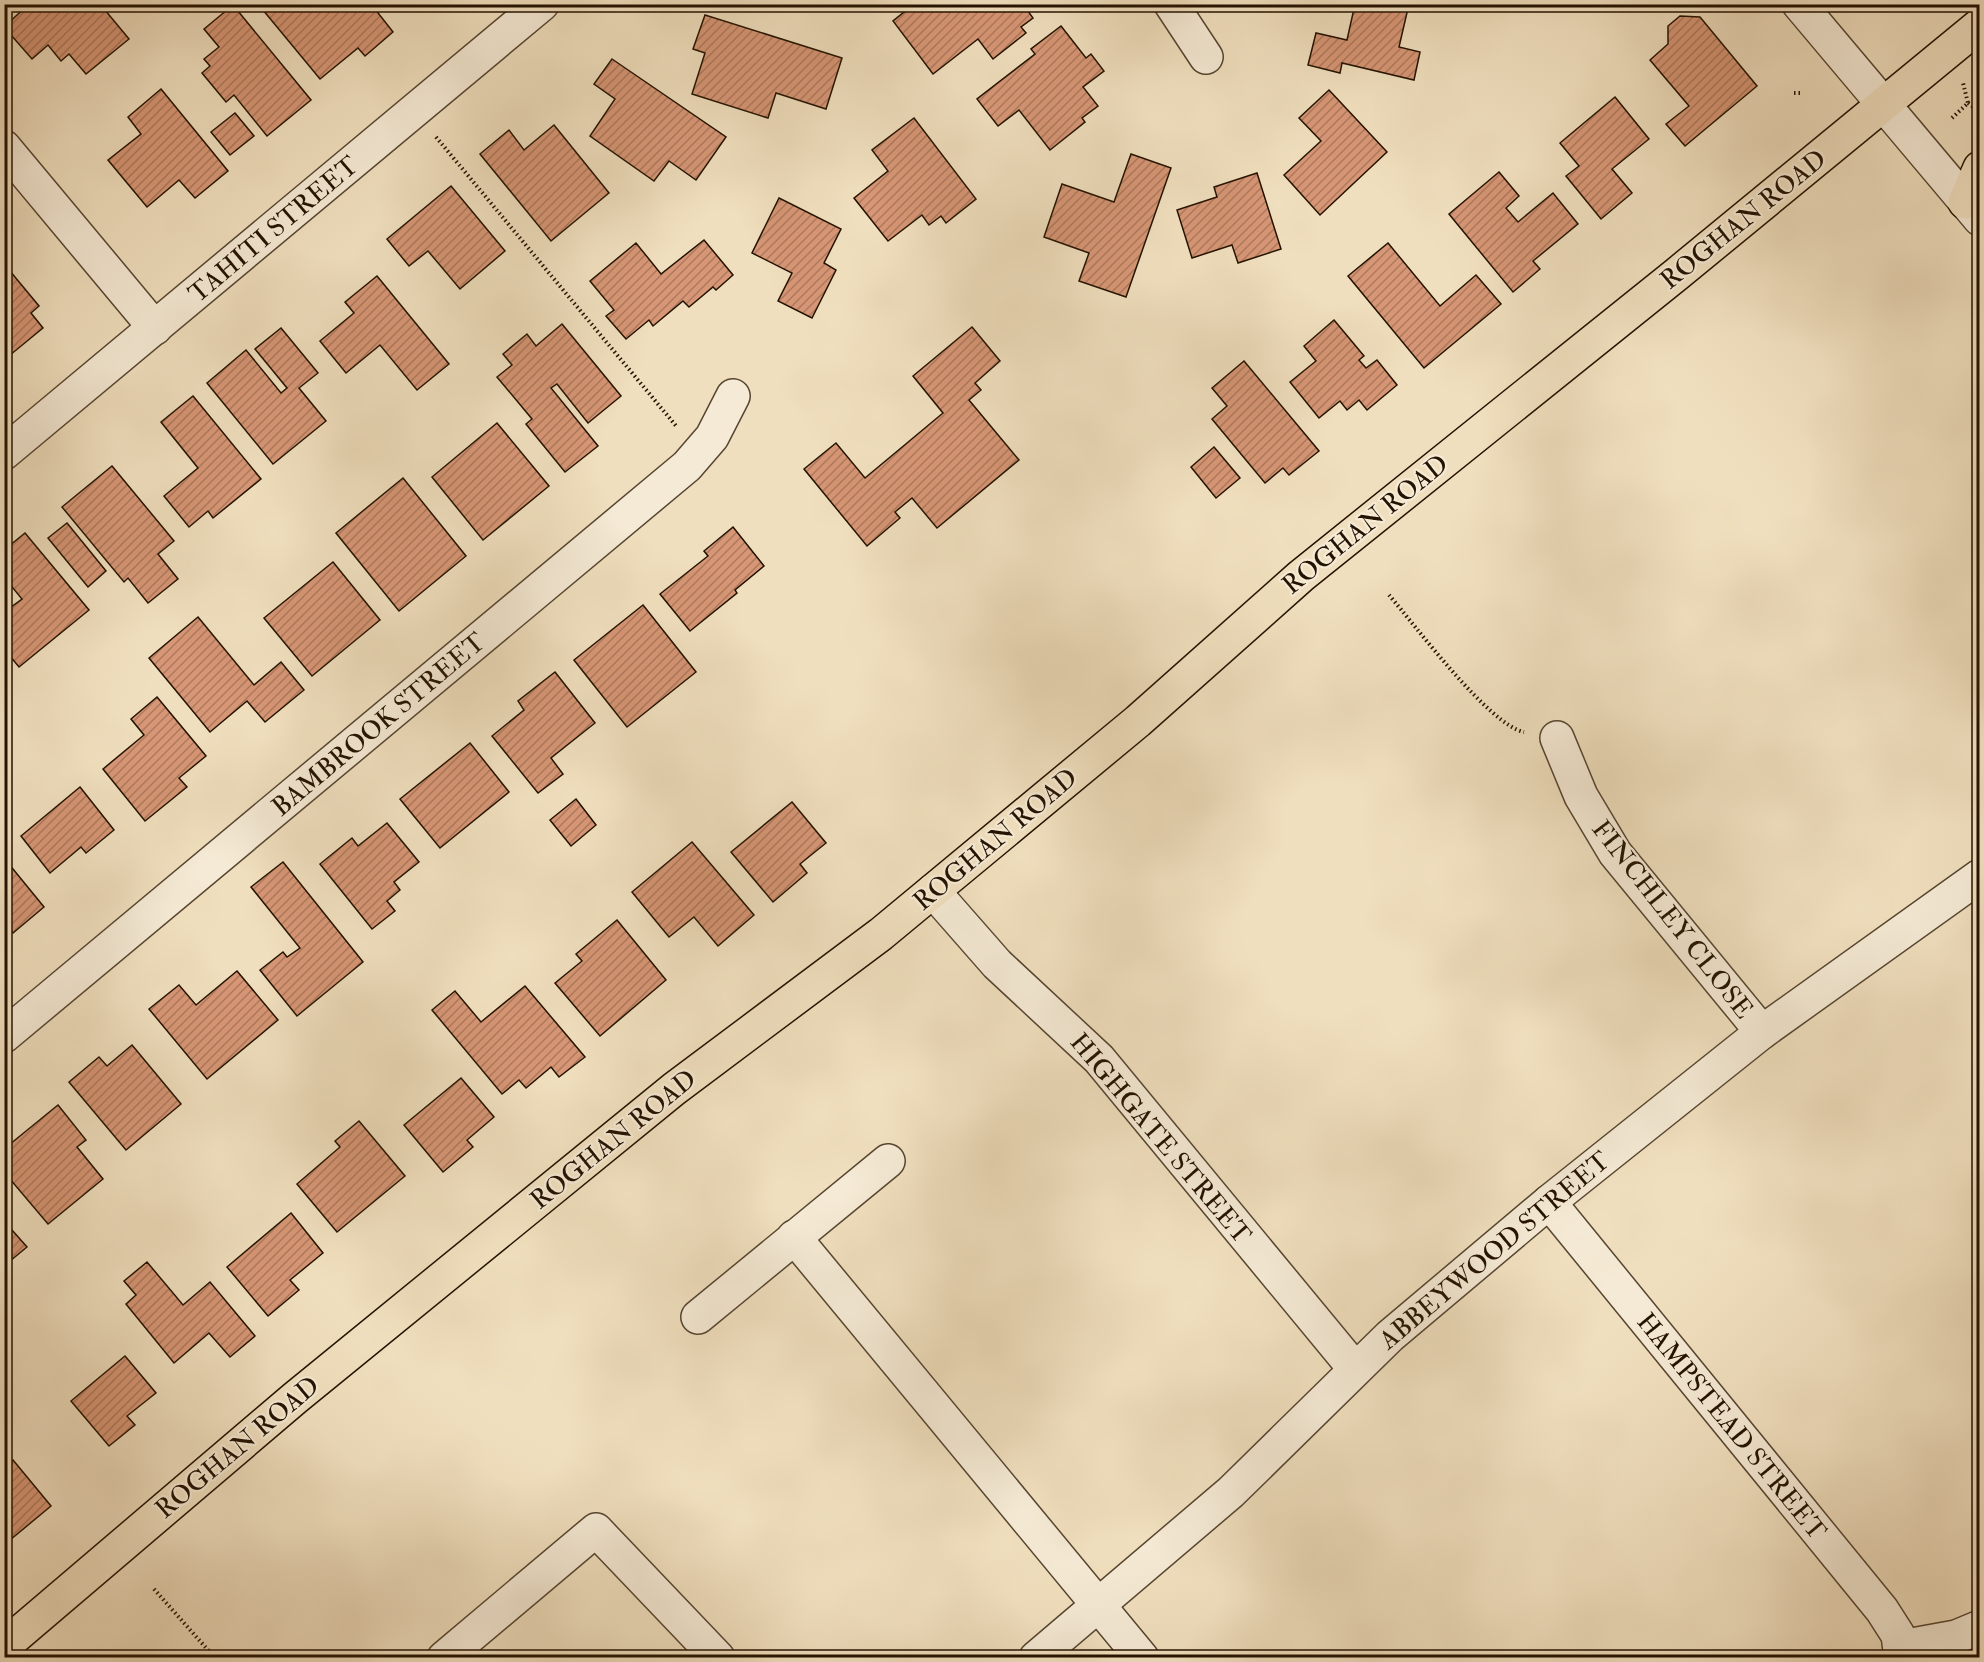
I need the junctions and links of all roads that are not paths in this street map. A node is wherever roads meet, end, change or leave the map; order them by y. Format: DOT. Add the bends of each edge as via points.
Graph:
graph roads {
  1 [pos="542,4"];
  2 [pos="1171,4"];
  3 [pos="1799,4"];
  4 [pos="1980,25"];
  5 [pos="1206,57"];
  6 [pos="1883,104"];
  7 [pos="4,147"];
  8 [pos="1980,168"];
  9 [pos="1972,210"];
  10 [pos="155,328"];
  11 [pos="733,396"];
  12 [pos="4,453"];
  13 [pos="1557,738"];
  14 [pos="1980,876"];
  15 [pos="933,891"];
  16 [pos="1762,1032"];
  17 [pos="4,1036"];
  18 [pos="888,1161"];
  19 [pos="1549,1202"];
  20 [pos="795,1237"];
  21 [pos="698,1317"];
  22 [pos="1354,1368"];
  23 [pos="1097,1605"];
  24 [pos="1980,1626"];
  25 [pos="4,1646"];
  26 [pos="1901,1652"];
  27 [pos="444,1658"];
  28 [pos="718,1658"];
  29 [pos="1036,1658"];
  30 [pos="1142,1658"];
  1 -- 10 [label="street, TAHITI STREET"];
  2 -- 5 [label="street"];
  3 -- 6 [label="street"];
  4 -- 6 [label="main road, ROGHAN ROAD"];
  6 -- 9 [label="street"];
  6 -- 15 [label="main road, ROGHAN ROAD" via="1244,623 1138,721"];
  7 -- 10 [label="street"];
  8 -- 9 [label="main road"];
  10 -- 12 [label="street, TAHITI STREET"];
  11 -- 17 [label="street, BAMBROOK STREET" via="724,417 687,466"];
  13 -- 16 [label="street, FINCHLEY CLOSE" via="1590,813 1614,852"];
  14 -- 16 [label="street, ABBEYWOOD STREET"];
  15 -- 22 [label="street, HIGHGATE STREET" via="1010,978 1099,1059"];
  15 -- 25 [label="main road, ROGHAN ROAD" via="674,1089 322,1375"];
  16 -- 19 [label="street, ABBEYWOOD STREET"];
  18 -- 20 [label="street"];
  19 -- 22 [label="street, ABBEYWOOD STREET"];
  19 -- 26 [label="street, HAMPSTEAD STREET" via="1882,1610 1899,1635"];
  20 -- 21 [label="street"];
  20 -- 23 [label="street"];
  22 -- 23 [label="street, ABBEYWOOD STREET" via="1231,1492"];
  23 -- 29 [label="street, ABBEYWOOD STREET"];
  23 -- 30 [label="street"];
  24 -- 26 [label="street"];
  27 -- 28 [label="street" via="596,1530"];
}
